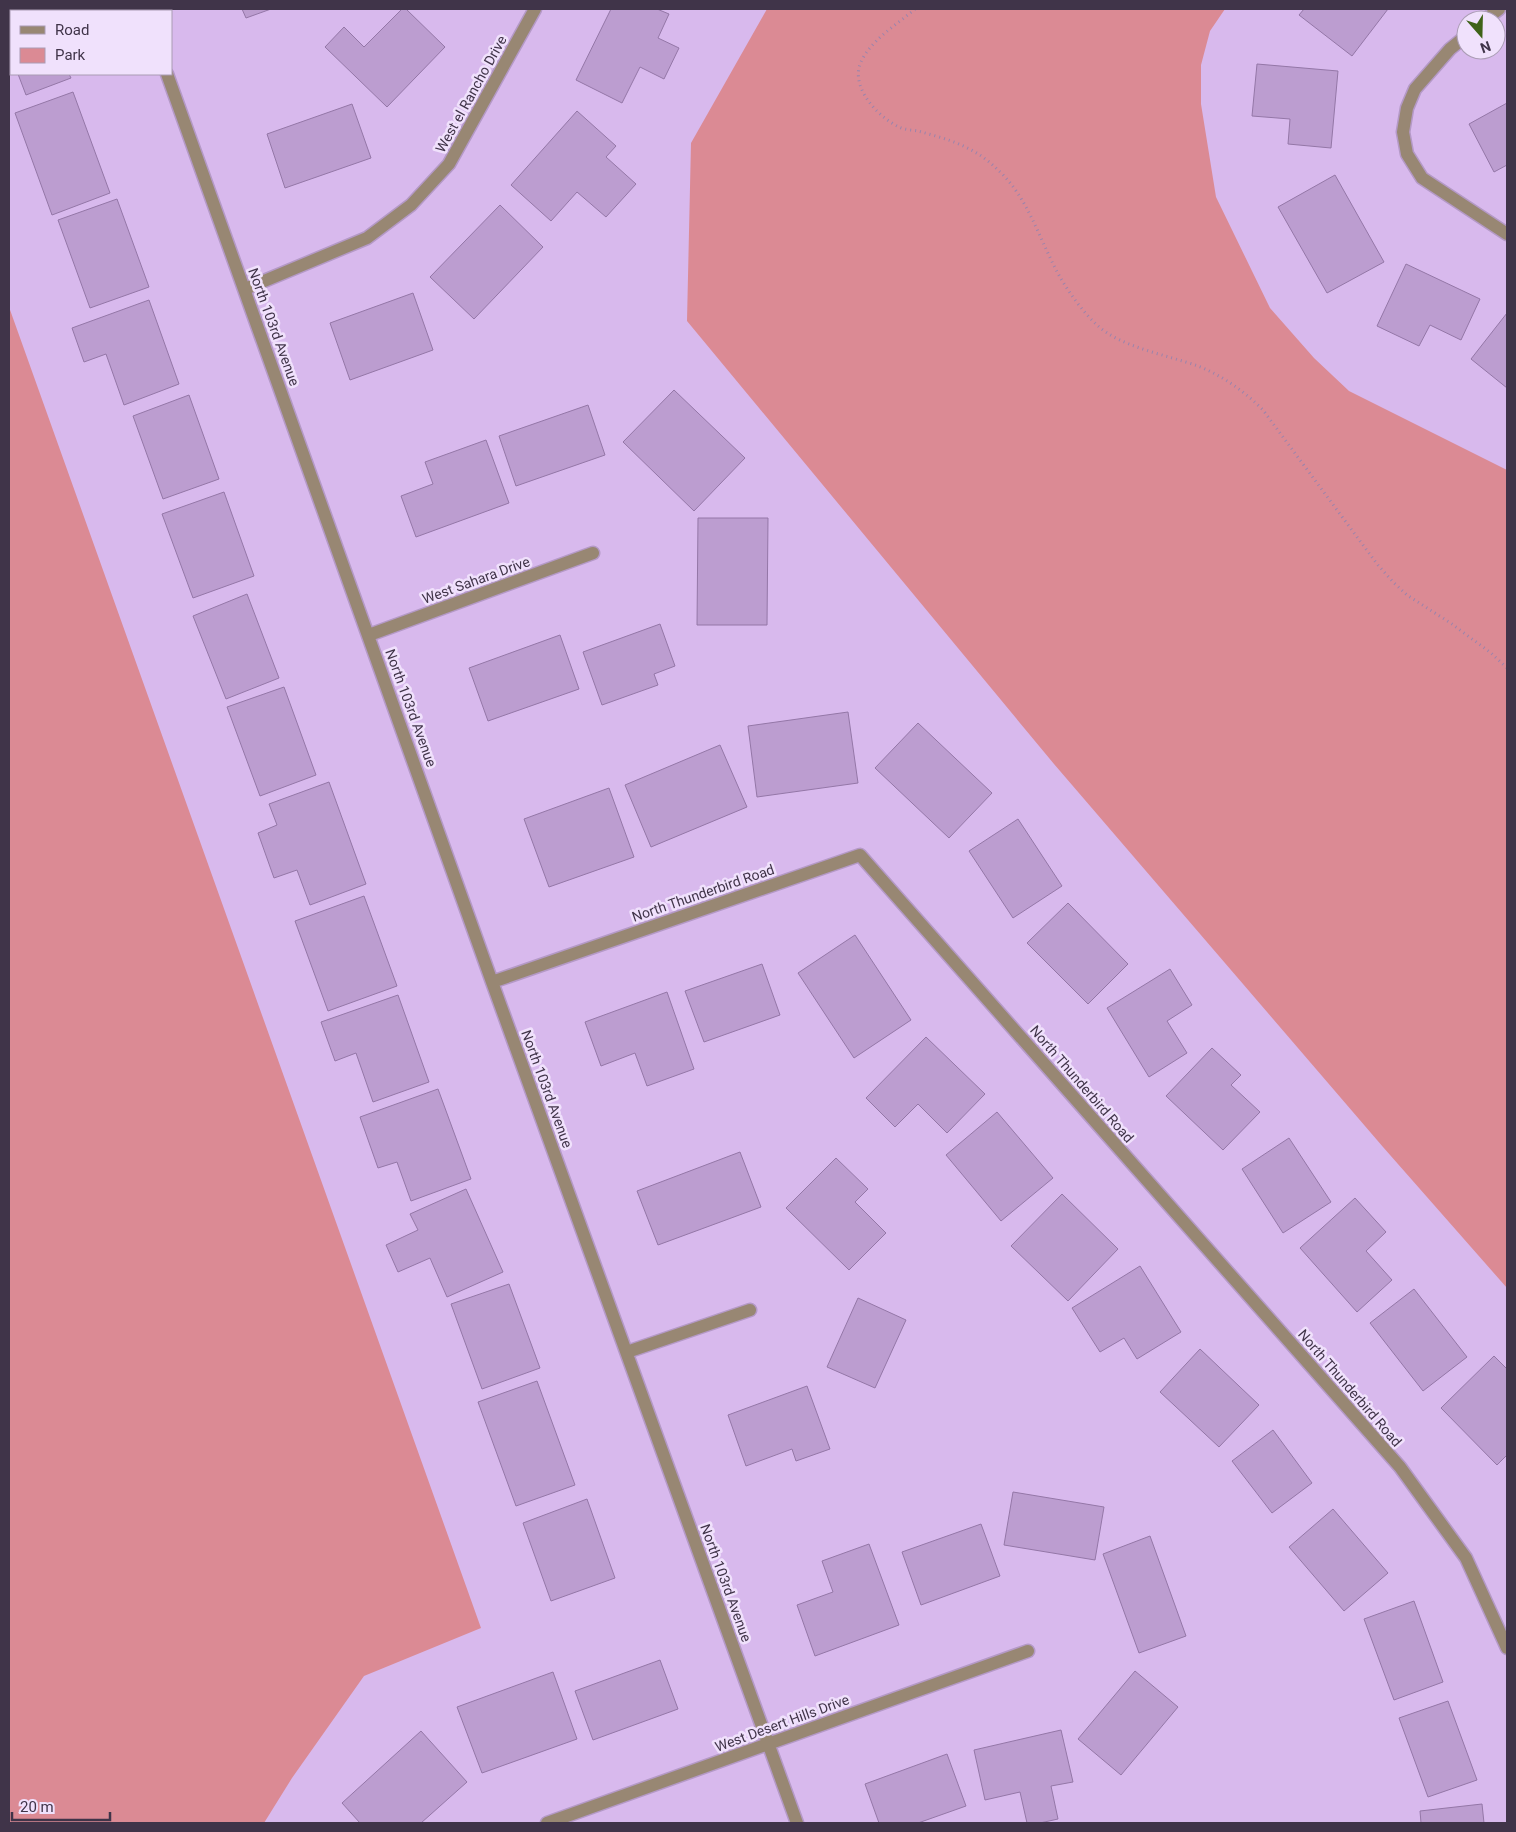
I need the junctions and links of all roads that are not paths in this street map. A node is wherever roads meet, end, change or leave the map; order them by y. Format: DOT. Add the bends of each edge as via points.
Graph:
graph roads {
  1 [pos="535,9"];
  2 [pos="1456,44"];
  3 [pos="167,75"];
  4 [pos="1507,234"];
  5 [pos="245,289"];
  6 [pos="593,553"];
  7 [pos="369,635"];
  8 [pos="492,982"];
  9 [pos="750,1310"];
  10 [pos="627,1352"];
  11 [pos="1507,1648"];
  12 [pos="1028,1651"];
  13 [pos="768,1744"];
  14 [pos="547,1823"];
  15 [pos="797,1823"];
  1 -- 5 [label="street, West el Rancho Drive" via="449,164 411,205 367,238"];
  2 -- 4 [label="street" via="1415,90 1407,108 1403,132 1407,154 1422,178"];
  3 -- 5 [label="street, North 103rd Avenue"];
  5 -- 7 [label="street, North 103rd Avenue"];
  6 -- 7 [label="street, West Sahara Drive"];
  7 -- 8 [label="street, North 103rd Avenue"];
  8 -- 10 [label="street, North 103rd Avenue"];
  8 -- 11 [label="street, North Thunderbird Road" via="860,855 1400,1467 1466,1558"];
  9 -- 10 [label="street"];
  10 -- 13 [label="street, North 103rd Avenue"];
  12 -- 13 [label="street, West Desert Hills Drive"];
  13 -- 14 [label="street, West Desert Hills Drive"];
  13 -- 15 [label="street, North 103rd Avenue"];
}
